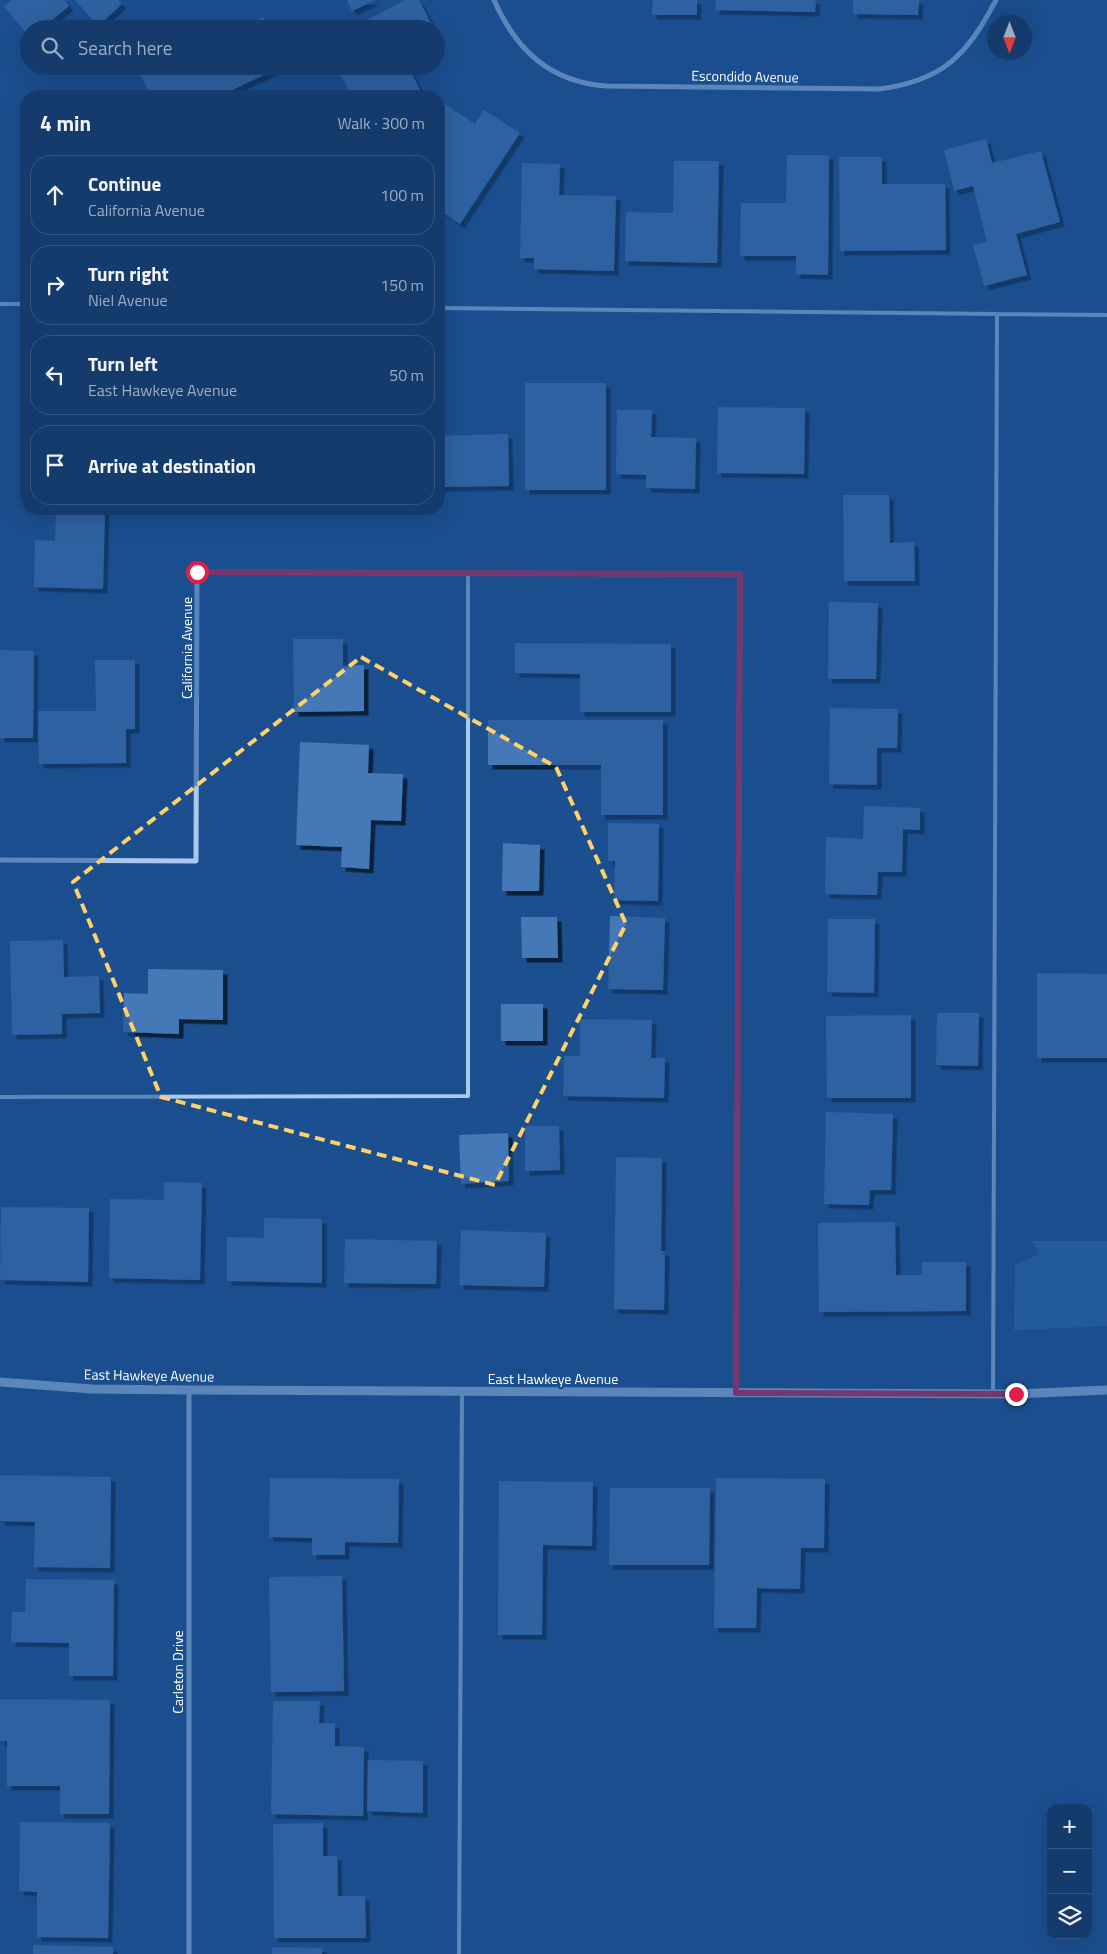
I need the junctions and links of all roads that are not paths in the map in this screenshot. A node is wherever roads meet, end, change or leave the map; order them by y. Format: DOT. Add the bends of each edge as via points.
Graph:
graph roads {
  1 [pos="494,0"];
  2 [pos="996,0"];
  3 [pos="0,304"];
  4 [pos="20,304"];
  5 [pos="445,308"];
  6 [pos="997,314"];
  7 [pos="1107,315"];
  8 [pos="468,573"];
  9 [pos="0,860"];
  10 [pos="0,1097"];
  11 [pos="0,1382"];
  12 [pos="189,1390"];
  13 [pos="1107,1390"];
  14 [pos="462,1391"];
  15 [pos="736,1393"];
  16 [pos="993,1394"];
  17 [pos="189,1954"];
  18 [pos="459,1954"];
  1 -- 2 [label="street, Escondido Avenue" via="508,27 527,51 560,75 581,83 879,89 916,82 945,67 970,44"];
  3 -- 4 [label="lane"];
  5 -- 6 [label="lane"];
  6 -- 7 [label="lane"];
  6 -- 16 [label="lane"];
  8 -- 9 [label="street, California Avenue" via="197,572 196,861"];
  8 -- 10 [label="lane" via="468,1096"];
  8 -- 15 [label="street, California Avenue" via="740,574"];
  11 -- 12 [label="street, East Hawkeye Avenue" via="92,1389"];
  12 -- 14 [label="street, East Hawkeye Avenue"];
  12 -- 17 [label="street, Carleton Drive"];
  13 -- 16 [label="street, East Hawkeye Avenue"];
  14 -- 15 [label="street, East Hawkeye Avenue"];
  14 -- 18 [label="lane"];
  15 -- 16 [label="street, East Hawkeye Avenue"];
}
